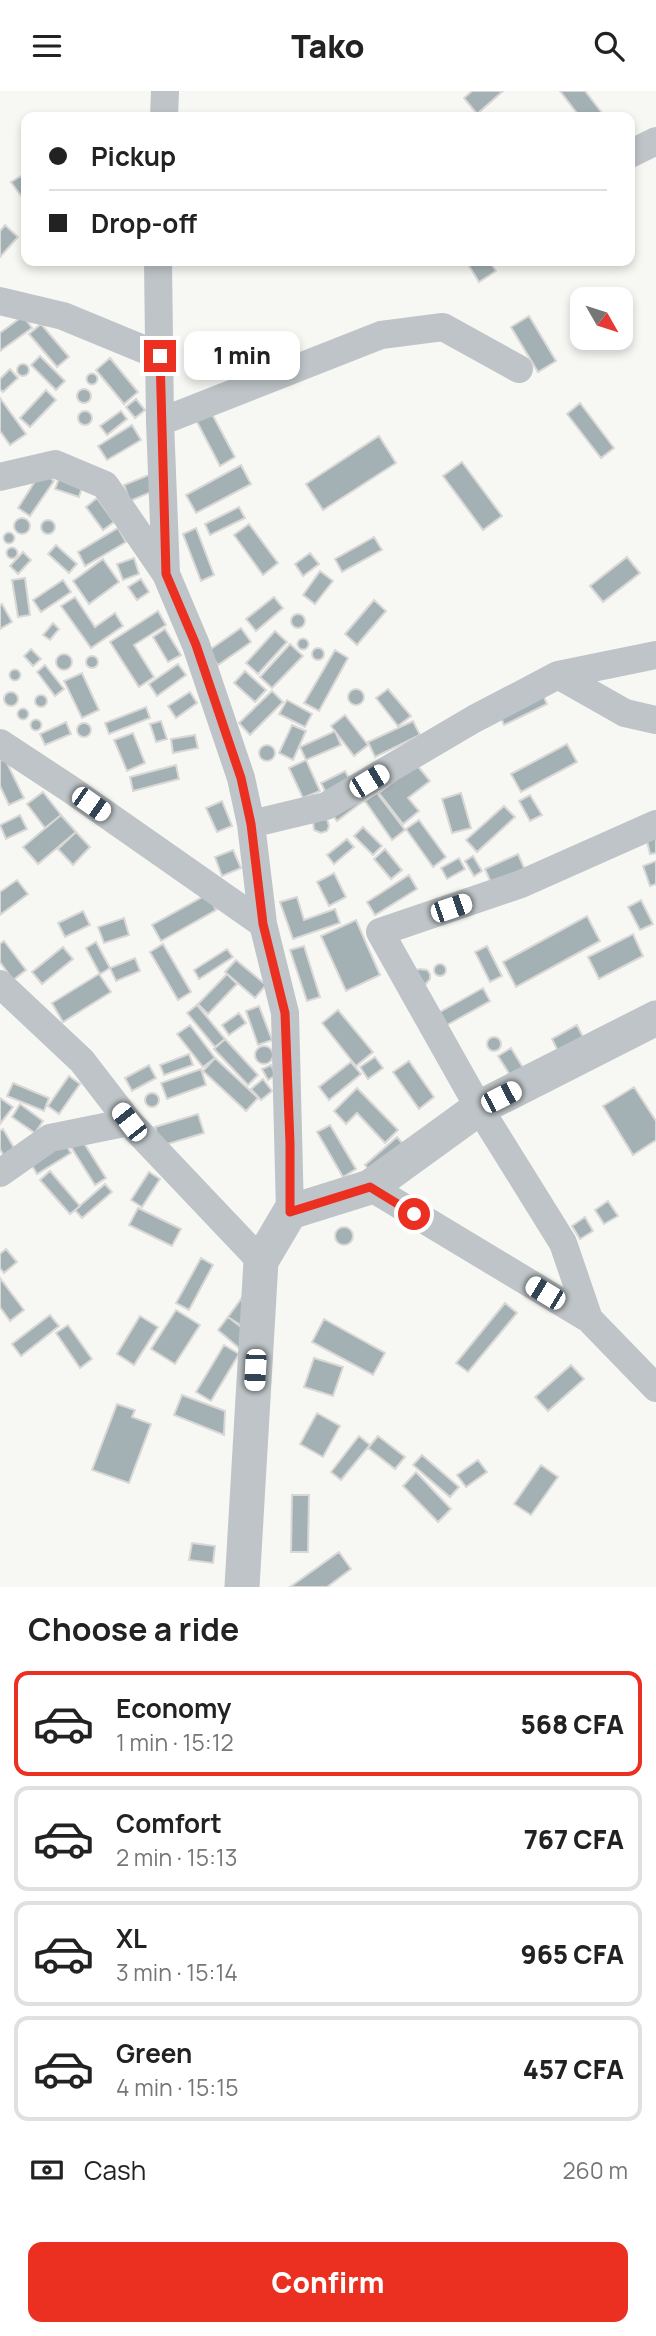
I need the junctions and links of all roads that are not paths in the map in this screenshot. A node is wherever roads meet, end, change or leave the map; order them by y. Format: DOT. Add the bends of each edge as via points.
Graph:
graph roads {
  1 [pos="165,91"];
  2 [pos="164,112"];
  3 [pos="656,141"];
  4 [pos="635,152"];
  5 [pos="158,266"];
  6 [pos="0,301"];
  7 [pos="160,356"];
  8 [pos="519,369"];
  9 [pos="160,422"];
  10 [pos="0,477"];
  11 [pos="166,574"];
  12 [pos="656,655"];
  13 [pos="558,675"];
  14 [pos="656,720"];
  15 [pos="0,743"];
  16 [pos="251,824"];
  17 [pos="656,824"];
  18 [pos="263,924"];
  19 [pos="0,984"];
  20 [pos="656,1019"];
  21 [pos="479,1108"];
  22 [pos="129,1122"];
  23 [pos="0,1173"];
  24 [pos="370,1187"];
  25 [pos="290,1212"];
  26 [pos="261,1261"];
  27 [pos="589,1319"];
  28 [pos="656,1388"];
  29 [pos="242,1587"];
  1 -- 2 [label="street"];
  3 -- 4 [label="street"];
  5 -- 7 [label="street"];
  6 -- 7 [label="street" via="63,316"];
  7 -- 9 [label="street"];
  8 -- 9 [label="street" via="443,327 381,335"];
  9 -- 11 [label="street"];
  10 -- 11 [label="street" via="55,464 105,485"];
  11 -- 16 [label="street" via="196,645 241,778"];
  12 -- 13 [label="street"];
  13 -- 14 [label="street" via="625,713"];
  13 -- 16 [label="street" via="327,806"];
  15 -- 18 [label="street"];
  16 -- 18 [label="street"];
  17 -- 21 [label="street" via="521,884 380,932"];
  18 -- 25 [label="street" via="285,1013"];
  19 -- 22 [label="street" via="82,1061"];
  20 -- 21 [label="street"];
  21 -- 24 [label="street"];
  21 -- 27 [label="street" via="563,1243"];
  22 -- 23 [label="street" via="50,1138"];
  22 -- 26 [label="street"];
  24 -- 25 [label="street"];
  24 -- 27 [label="street"];
  25 -- 26 [label="street"];
  26 -- 29 [label="street"];
  27 -- 28 [label="street"];
}
